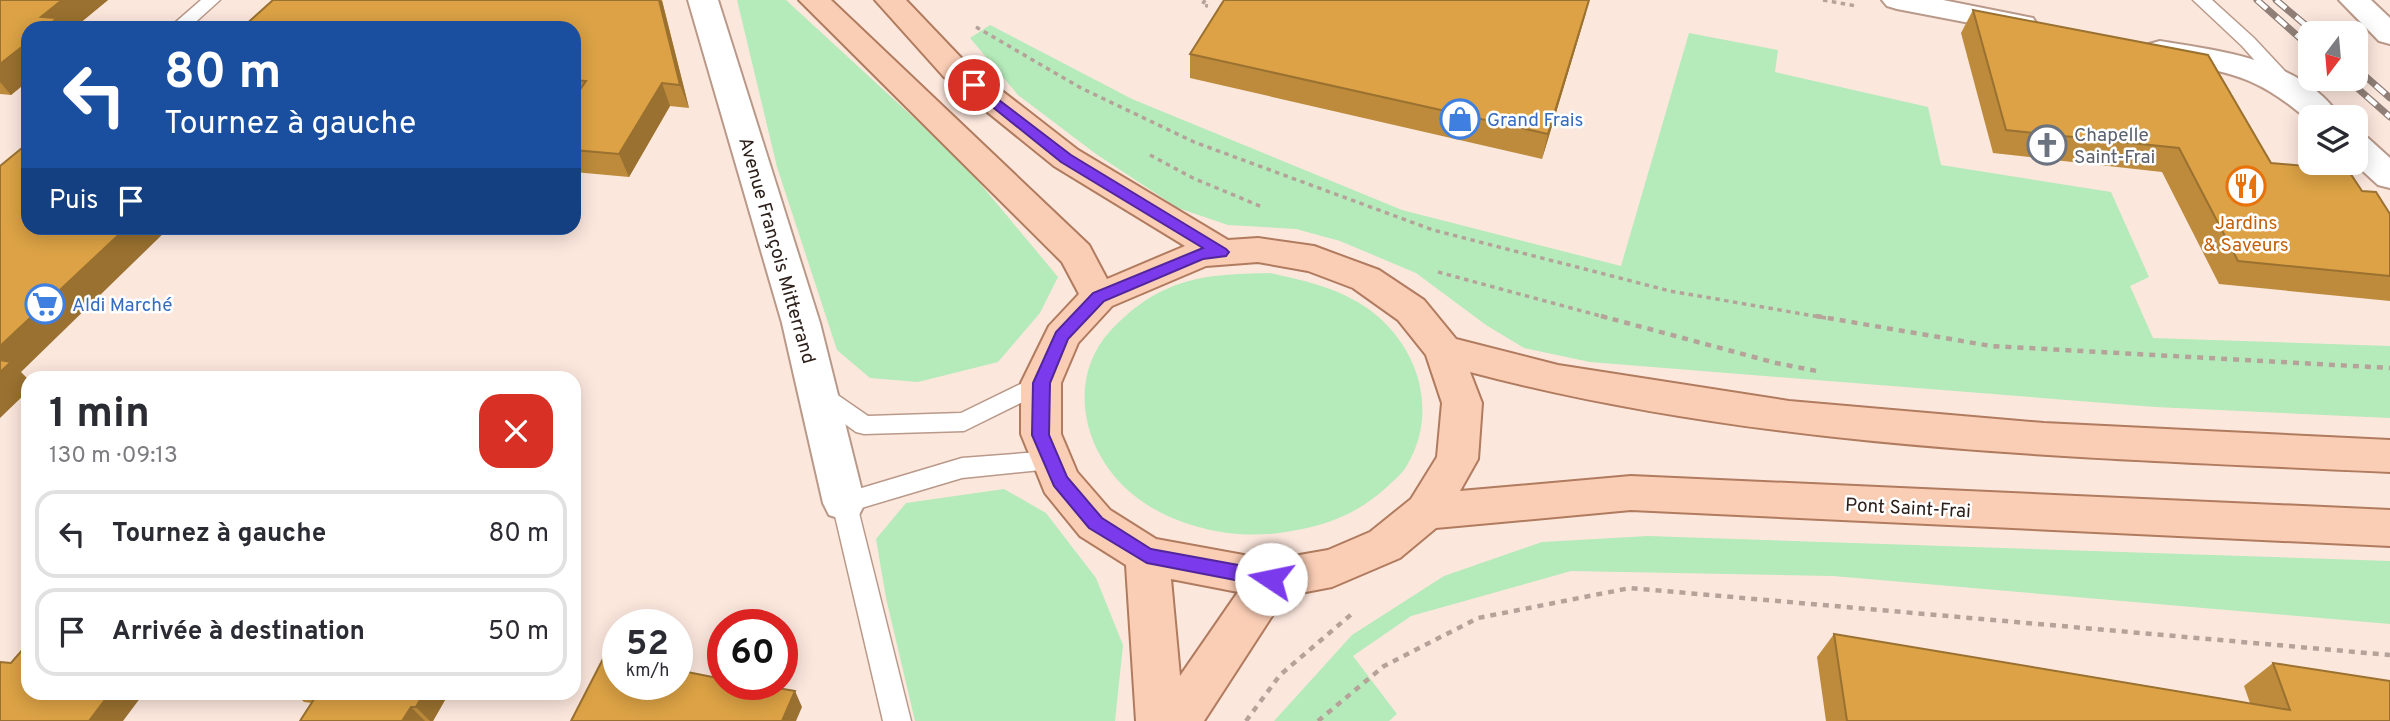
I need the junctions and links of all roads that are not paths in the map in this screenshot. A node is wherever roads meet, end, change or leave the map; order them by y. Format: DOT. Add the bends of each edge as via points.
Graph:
graph roads {
  1 [pos="211,0"];
  2 [pos="703,0"];
  3 [pos="814,0"];
  4 [pos="1897,0"];
  5 [pos="2202,0"];
  6 [pos="2354,0"];
  7 [pos="888,4"];
  8 [pos="186,21"];
  9 [pos="2046,28"];
  10 [pos="2390,36"];
  11 [pos="2127,44"];
  12 [pos="2288,86"];
  13 [pos="2310,105"];
  14 [pos="2368,157"];
  15 [pos="2390,177"];
  16 [pos="1221,252"];
  17 [pos="1099,297"];
  18 [pos="1443,350"];
  19 [pos="1041,383"];
  20 [pos="818,393"];
  21 [pos="2390,456"];
  22 [pos="1052,461"];
  23 [pos="844,503"];
  24 [pos="1426,511"];
  25 [pos="2390,528"];
  26 [pos="1147,556"];
  27 [pos="1271,579"];
  28 [pos="897,721"];
  29 [pos="1160,721"];
  30 [pos="1177,721"];
  1 -- 8 [label="lane"];
  2 -- 20 [label="street, Avenue François Mitterrand"];
  3 -- 17 [label="main road" via="1076,254"];
  4 -- 9 [label="street"];
  5 -- 12 [label="lane"];
  6 -- 10 [label="street"];
  7 -- 16 [label="main road" via="955,70 1066,159"];
  11 -- 12 [label="street" via="2235,65"];
  12 -- 13 [label="street"];
  14 -- 15 [label="street"];
  16 -- 17 [label="main road" via="1201,254"];
  16 -- 18 [label="main road" via="1258,250 1314,259 1366,279 1411,310"];
  17 -- 19 [label="main road" via="1062,336"];
  18 -- 21 [label="main road" via="1558,380 1789,417 2044,439"];
  18 -- 24 [label="main road" via="1462,403 1457,459"];
  19 -- 20 [label="lane" via="964,422 864,425"];
  19 -- 22 [label="main road" via="1041,435"];
  20 -- 23 [label="street, Avenue François Mitterrand"];
  22 -- 23 [label="lane" via="962,468"];
  22 -- 26 [label="main road" via="1060,481 1096,523"];
  23 -- 28 [label="lane"];
  24 -- 25 [label="main road, Pont Saint-Frai" via="1631,494"];
  24 -- 27 [label="main road" via="1385,545 1332,568"];
  26 -- 27 [label="main road"];
  26 -- 29 [label="main road"];
  27 -- 30 [label="main road"];
}
